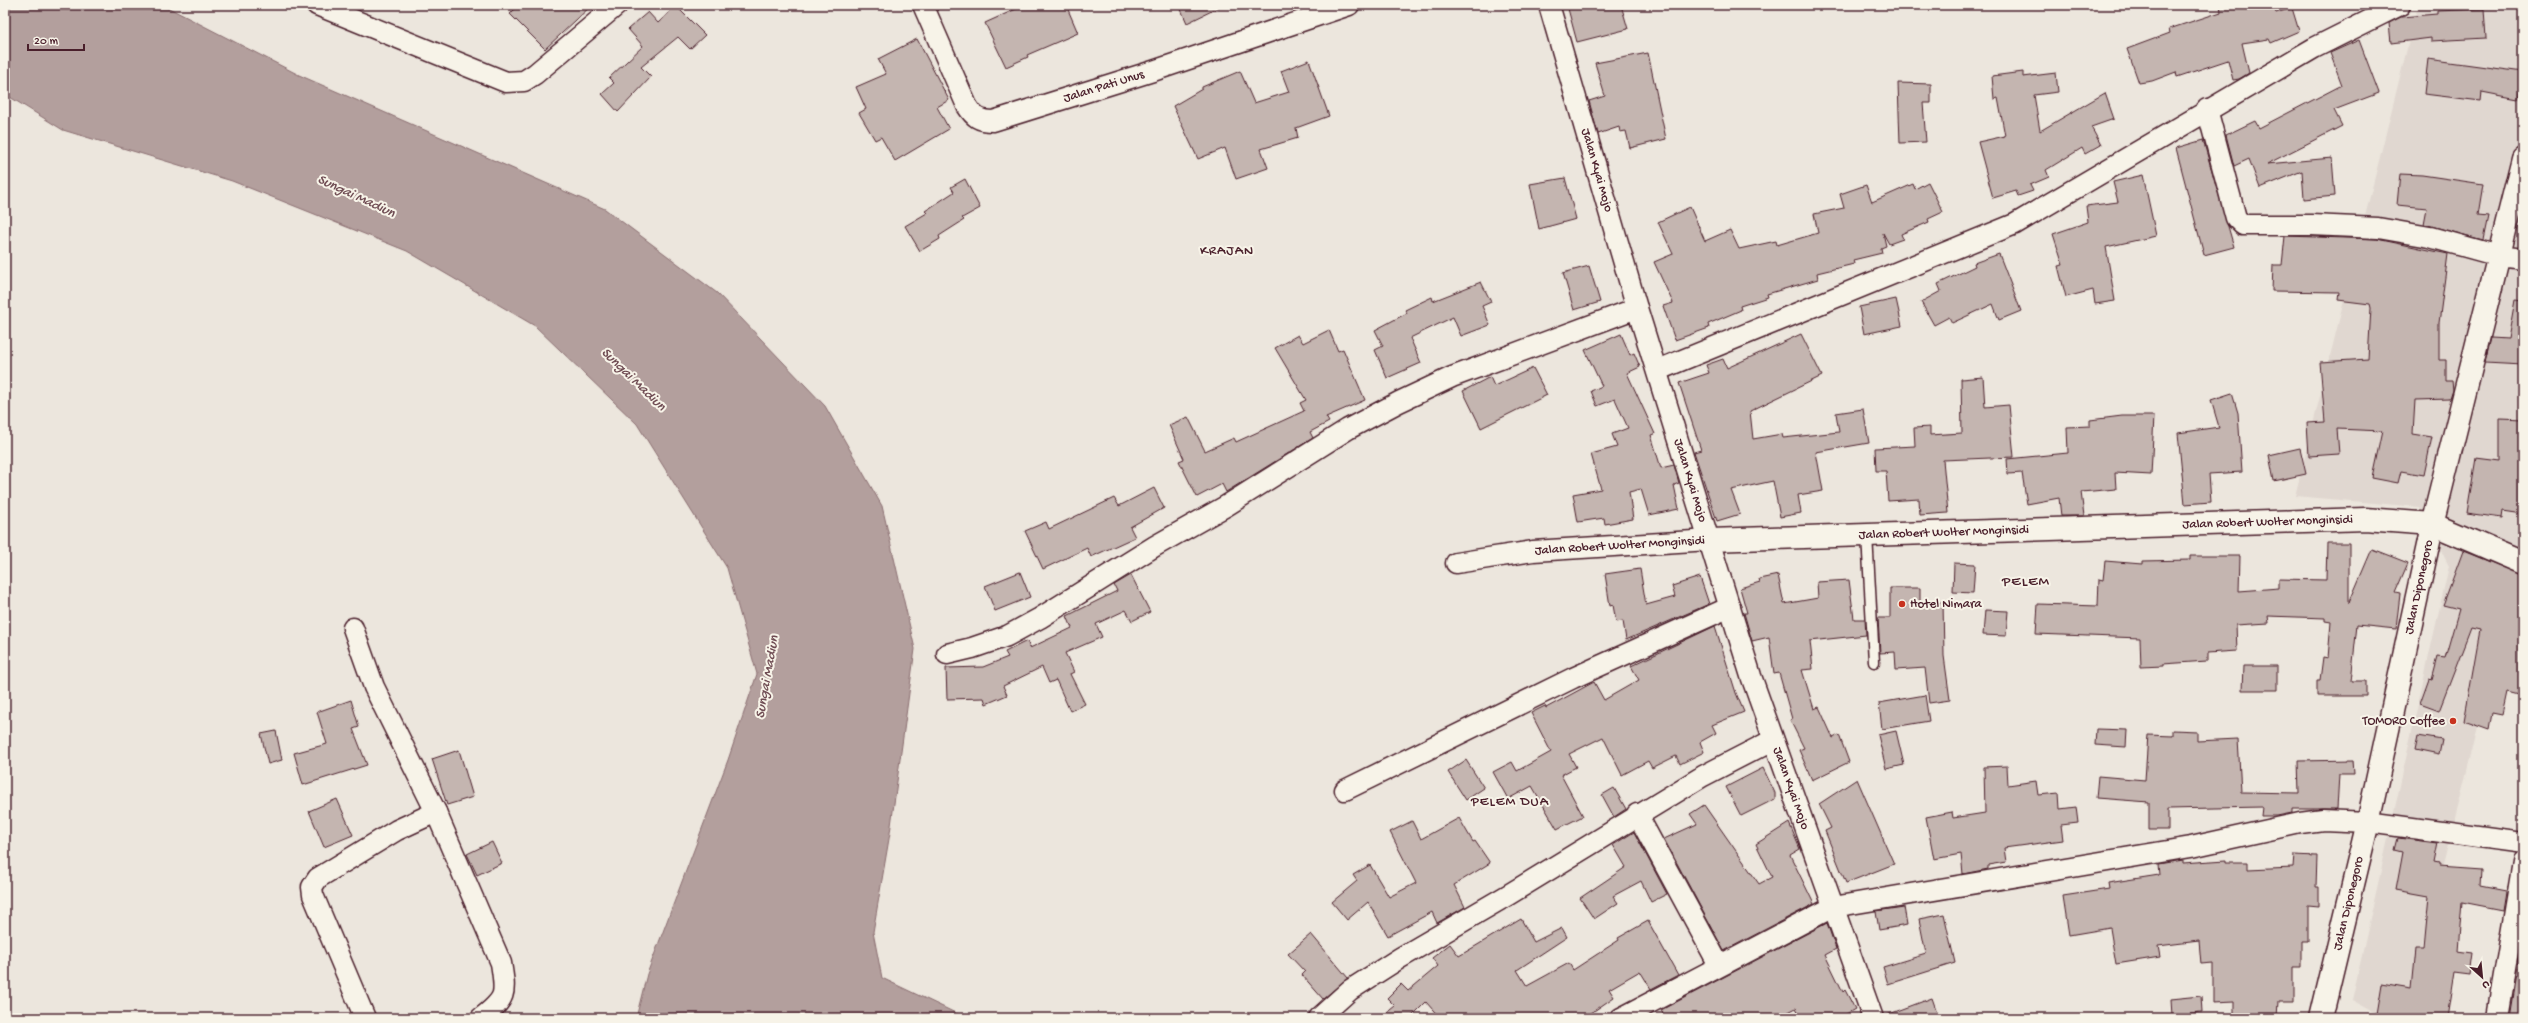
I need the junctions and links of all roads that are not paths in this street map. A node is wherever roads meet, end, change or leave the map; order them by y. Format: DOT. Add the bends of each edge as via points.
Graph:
graph roads {
  1 [pos="317,5"];
  2 [pos="617,5"];
  3 [pos="923,5"];
  4 [pos="1349,5"];
  5 [pos="1549,5"];
  6 [pos="2400,5"];
  7 [pos="2207,109"];
  8 [pos="2523,158"];
  9 [pos="2499,256"];
  10 [pos="2523,259"];
  11 [pos="1637,308"];
  12 [pos="1658,370"];
  13 [pos="2432,524"];
  14 [pos="1867,535"];
  15 [pos="1710,540"];
  16 [pos="1456,563"];
  17 [pos="2523,563"];
  18 [pos="1730,607"];
  19 [pos="353,628"];
  20 [pos="947,654"];
  21 [pos="1874,662"];
  22 [pos="1774,740"];
  23 [pos="1345,790"];
  24 [pos="436,812"];
  25 [pos="1638,814"];
  26 [pos="2368,822"];
  27 [pos="2523,843"];
  28 [pos="2523,860"];
  29 [pos="1833,906"];
  30 [pos="1719,965"];
  31 [pos="365,1018"];
  32 [pos="481,1018"];
  33 [pos="1319,1018"];
  34 [pos="1621,1018"];
  35 [pos="1874,1018"];
  36 [pos="2321,1018"];
  37 [pos="2497,1018"];
  1 -- 2 [label="street" via="506,82 524,81 535,74"];
  3 -- 4 [label="street, Jalan Pati Unus" via="967,106 977,119 984,121 1153,71"];
  5 -- 11 [label="street, Jalan Kyai Mojo"];
  6 -- 7 [label="street" via="2314,48"];
  7 -- 9 [label="street" via="2236,218 2243,225 2378,228 2430,237"];
  7 -- 12 [label="street" via="2015,224"];
  8 -- 9 [label="street, Jalan Diponegoro"];
  9 -- 10 [label="street"];
  9 -- 13 [label="street, Jalan Diponegoro"];
  11 -- 12 [label="street, Jalan Kyai Mojo"];
  11 -- 20 [label="street" via="1452,377 1399,402 1348,429 1040,618 1007,636"];
  12 -- 15 [label="street, Jalan Kyai Mojo"];
  13 -- 14 [label="street, Jalan Robert Wolter Monginsidi" via="2365,520"];
  13 -- 17 [label="street, Jalan Robert Wolter Monginsidi"];
  13 -- 26 [label="street, Jalan Diponegoro"];
  14 -- 15 [label="street, Jalan Robert Wolter Monginsidi"];
  14 -- 21 [label="lane"];
  15 -- 16 [label="street, Jalan Robert Wolter Monginsidi" via="1534,551"];
  15 -- 18 [label="street, Jalan Kyai Mojo"];
  18 -- 22 [label="street, Jalan Kyai Mojo"];
  18 -- 23 [label="street" via="1573,678"];
  19 -- 24 [label="street" via="374,687"];
  22 -- 25 [label="street" via="1703,776"];
  22 -- 29 [label="street, Jalan Kyai Mojo"];
  24 -- 31 [label="street" via="397,830 332,869 318,878 312,887 313,895"];
  24 -- 32 [label="street" via="501,963 506,990 501,1000"];
  25 -- 30 [label="street"];
  25 -- 33 [label="street" via="1350,990"];
  26 -- 27 [label="street"];
  26 -- 29 [label="street" via="2323,820 2300,823 2191,847"];
  26 -- 36 [label="street, Jalan Diponegoro"];
  28 -- 37 [label="street"];
  29 -- 30 [label="street"];
  29 -- 35 [label="street, Jalan Kyai Mojo"];
  30 -- 34 [label="street"];
}
